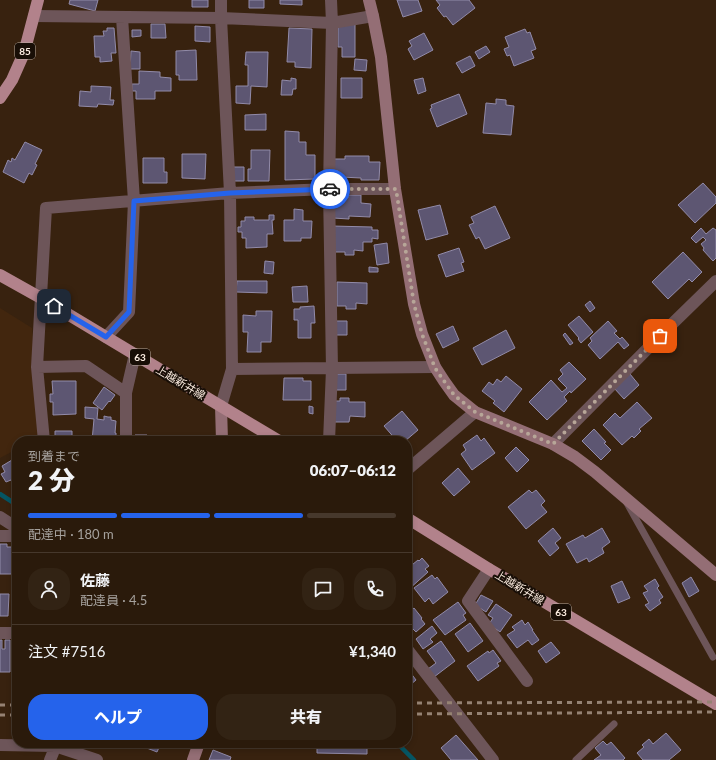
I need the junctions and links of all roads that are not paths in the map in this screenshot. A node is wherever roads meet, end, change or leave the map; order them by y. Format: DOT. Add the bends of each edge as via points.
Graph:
graph roads {
  1 [pos="38,0"];
  2 [pos="221,0"];
  3 [pos="332,0"];
  4 [pos="369,0"];
  5 [pos="34,16"];
  6 [pos="373,16"];
  7 [pos="122,17"];
  8 [pos="221,18"];
  9 [pos="332,23"];
  10 [pos="0,98"];
  11 [pos="396,189"];
  12 [pos="329,190"];
  13 [pos="230,193"];
  14 [pos="134,201"];
  15 [pos="0,275"];
  16 [pos="716,281"];
  17 [pos="41,298"];
  18 [pos="106,337"];
  19 [pos="136,354"];
  20 [pos="37,367"];
  21 [pos="435,368"];
  22 [pos="232,369"];
  23 [pos="332,369"];
  24 [pos="126,393"];
  25 [pos="221,406"];
  26 [pos="475,412"];
  27 [pos="44,436"];
  28 [pos="126,436"];
  29 [pos="222,436"];
  30 [pos="271,436"];
  31 [pos="329,436"];
  32 [pos="553,444"];
  33 [pos="412,466"];
  34 [pos="623,496"];
  35 [pos="0,517"];
  36 [pos="412,521"];
  37 [pos="12,525"];
  38 [pos="0,536"];
  39 [pos="12,536"];
  40 [pos="489,569"];
  41 [pos="716,575"];
  42 [pos="0,633"];
  43 [pos="12,633"];
  44 [pos="412,655"];
  45 [pos="713,657"];
  46 [pos="527,681"];
  47 [pos="716,704"];
  48 [pos="614,724"];
  49 [pos="0,746"];
  50 [pos="12,746"];
  51 [pos="55,748"];
  52 [pos="64,748"];
  53 [pos="197,748"];
  54 [pos="50,760"];
  55 [pos="97,760"];
  56 [pos="193,760"];
  57 [pos="493,760"];
  58 [pos="576,760"];
  1 -- 5 [label="main road, 85"];
  2 -- 8 [label="street"];
  3 -- 9 [label="street"];
  4 -- 6 [label="street"];
  5 -- 7 [label="street"];
  5 -- 10 [label="main road, 85" via="24,53 12,80"];
  6 -- 9 [label="street"];
  6 -- 11 [label="street" via="381,57"];
  7 -- 8 [label="street"];
  7 -- 14 [label="street"];
  8 -- 9 [label="street"];
  8 -- 13 [label="street"];
  9 -- 12 [label="street"];
  11 -- 12 [label="street"];
  11 -- 21 [label="street" via="414,304"];
  12 -- 13 [label="street"];
  12 -- 23 [label="street"];
  13 -- 14 [label="street"];
  13 -- 22 [label="street"];
  14 -- 17 [label="street" via="46,208"];
  14 -- 18 [label="street" via="129,312"];
  15 -- 17 [label="main road, 上越新井線 / 63"];
  16 -- 32 [label="street"];
  17 -- 18 [label="main road, 上越新井線 / 63"];
  17 -- 20 [label="street"];
  18 -- 19 [label="main road, 上越新井線 / 63"];
  19 -- 24 [label="street"];
  19 -- 25 [label="main road, 上越新井線 / 63"];
  20 -- 24 [label="street" via="86,366"];
  20 -- 27 [label="street"];
  21 -- 23 [label="street"];
  21 -- 26 [label="street" via="454,395"];
  22 -- 23 [label="street"];
  22 -- 25 [label="street"];
  23 -- 31 [label="street"];
  24 -- 28 [label="street"];
  25 -- 29 [label="street"];
  25 -- 30 [label="main road, 上越新井線 / 63"];
  26 -- 32 [label="street"];
  26 -- 33 [label="street"];
  32 -- 34 [label="street" via="595,472"];
  34 -- 41 [label="street"];
  34 -- 45 [label="lane"];
  35 -- 37 [label="street"];
  36 -- 40 [label="main road, 上越新井線 / 63"];
  38 -- 39 [label="street"];
  40 -- 46 [label="street" via="468,601"];
  40 -- 47 [label="main road, 上越新井線 / 63"];
  42 -- 43 [label="street"];
  44 -- 57 [label="street"];
  48 -- 58 [label="lane"];
  49 -- 50 [label="street"];
  51 -- 54 [label="street"];
  52 -- 55 [label="street"];
  53 -- 56 [label="street"];
}
